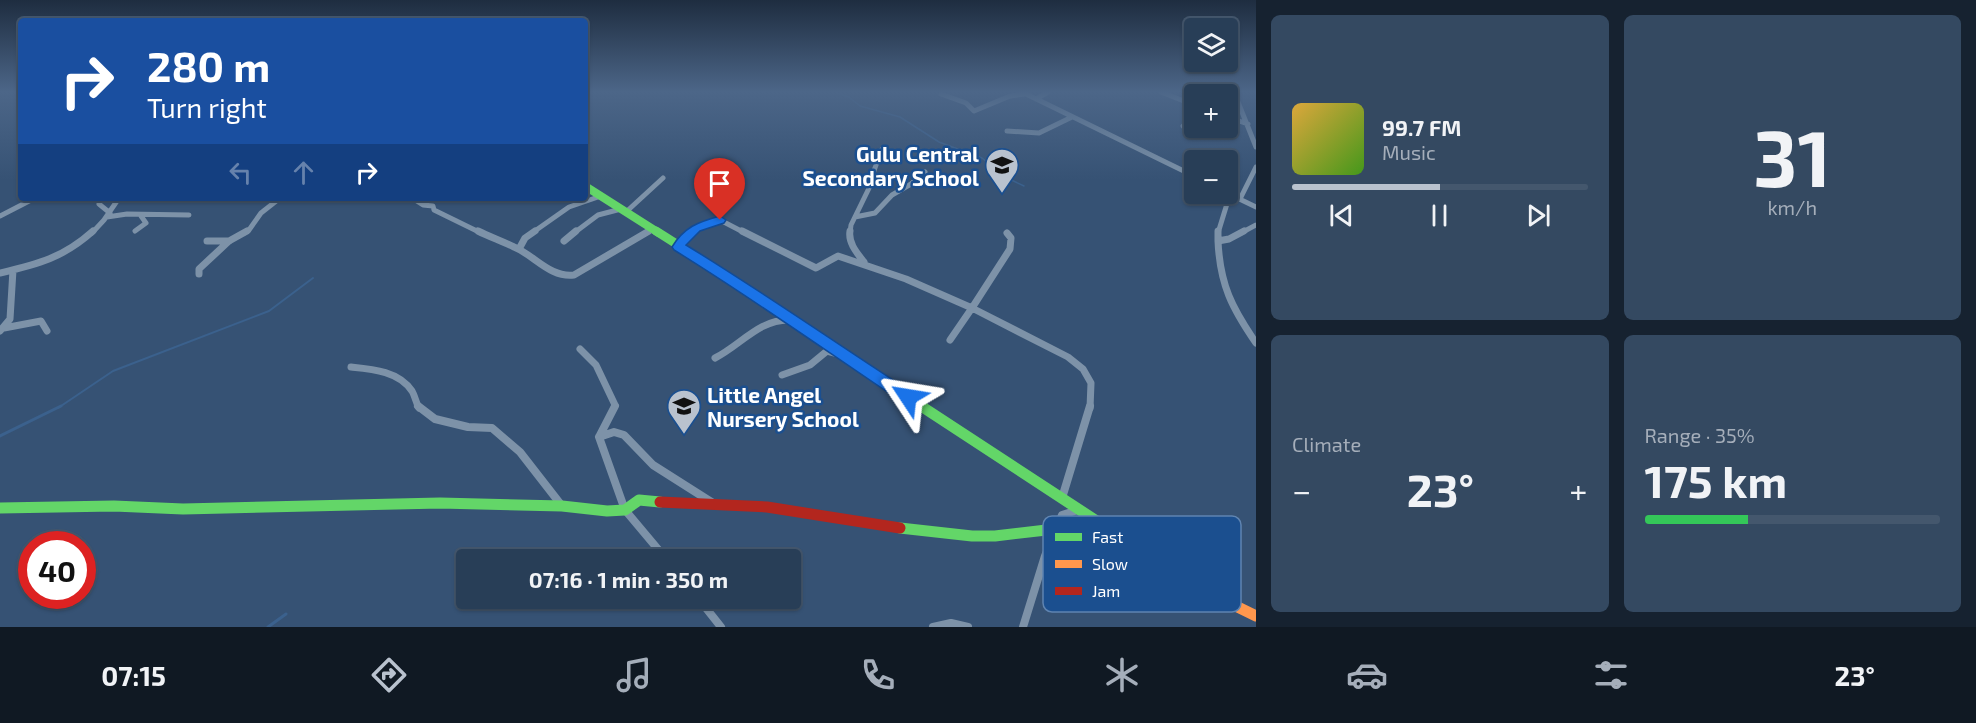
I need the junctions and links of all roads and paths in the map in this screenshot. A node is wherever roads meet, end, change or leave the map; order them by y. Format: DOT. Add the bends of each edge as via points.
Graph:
graph roads {
  1 [pos="1063,121"];
  2 [pos="1081,121"];
  3 [pos="1240,121"];
  4 [pos="1248,124"];
  5 [pos="1007,131"];
  6 [pos="1256,147"];
  7 [pos="882,149"];
  8 [pos="1256,167"];
  9 [pos="1184,171"];
  10 [pos="925,172"];
  11 [pos="663,178"];
  12 [pos="588,188"];
  13 [pos="601,196"];
  14 [pos="588,199"];
  15 [pos="1240,199"];
  16 [pos="29,201"];
  17 [pos="117,201"];
  18 [pos="276,201"];
  19 [pos="417,201"];
  20 [pos="582,201"];
  21 [pos="99,204"];
  22 [pos="1225,204"];
  23 [pos="1256,207"];
  24 [pos="624,210"];
  25 [pos="109,215"];
  26 [pos="189,215"];
  27 [pos="0,216"];
  28 [pos="141,216"];
  29 [pos="855,217"];
  30 [pos="1256,225"];
  31 [pos="651,230"];
  32 [pos="135,231"];
  33 [pos="1007,233"];
  34 [pos="207,241"];
  35 [pos="229,241"];
  36 [pos="564,241"];
  37 [pos="1218,242"];
  38 [pos="678,247"];
  39 [pos="519,249"];
  40 [pos="866,264"];
  41 [pos="13,270"];
  42 [pos="0,273"];
  43 [pos="198,274"];
  44 [pos="972,308"];
  45 [pos="793,321"];
  46 [pos="2,330"];
  47 [pos="47,331"];
  48 [pos="950,340"];
  49 [pos="1256,343"];
  50 [pos="580,349"];
  51 [pos="845,356"];
  52 [pos="715,358"];
  53 [pos="351,367"];
  54 [pos="782,375"];
  55 [pos="599,436"];
  56 [pos="1062,498"];
  57 [pos="716,505"];
  58 [pos="562,506"];
  59 [pos="0,508"];
  60 [pos="626,510"];
  61 [pos="1078,510"];
  62 [pos="1062,516"];
  63 [pos="1087,516"];
  64 [pos="1043,530"];
  65 [pos="657,549"];
  66 [pos="1043,562"];
  67 [pos="707,609"];
  68 [pos="1241,609"];
  69 [pos="1256,616"];
  70 [pos="721,627"];
  71 [pos="933,627"];
  72 [pos="968,627"];
  73 [pos="1023,627"];
  1 -- 5 [label="street" via="1039,133"];
  2 -- 9 [label="street"];
  3 -- 4 [label="street"];
  4 -- 6 [label="street"];
  7 -- 29 [label="street" via="873,180"];
  8 -- 15 [label="street"];
  10 -- 29 [label="street" via="892,195 875,213"];
  11 -- 24 [label="street"];
  12 -- 13 [label="street"];
  13 -- 14 [label="street"];
  13 -- 24 [label="street"];
  15 -- 23 [label="street"];
  16 -- 27 [label="street"];
  17 -- 25 [label="street"];
  18 -- 35 [label="street" via="249,230"];
  19 -- 39 [label="street"];
  20 -- 39 [label="street" via="553,214 523,239"];
  21 -- 25 [label="street"];
  22 -- 37 [label="street"];
  24 -- 31 [label="street"];
  24 -- 36 [label="street" via="611,208"];
  25 -- 28 [label="street"];
  25 -- 41 [label="street" via="85,238 54,258"];
  26 -- 28 [label="street"];
  28 -- 32 [label="street" via="146,224"];
  29 -- 40 [label="street" via="849,236"];
  30 -- 37 [label="street"];
  31 -- 38 [label="street"];
  31 -- 39 [label="street" via="570,276"];
  33 -- 44 [label="street" via="1010,249"];
  34 -- 35 [label="street"];
  35 -- 43 [label="street"];
  37 -- 49 [label="street" via="1223,291"];
  38 -- 40 [label="street" via="695,228 720,220 816,268 838,256"];
  38 -- 45 [label="street"];
  40 -- 44 [label="street"];
  41 -- 42 [label="street"];
  41 -- 46 [label="street" via="12,306"];
  44 -- 48 [label="street"];
  44 -- 56 [label="street" via="1068,357 1083,369 1091,383 1091,403"];
  45 -- 51 [label="street"];
  45 -- 52 [label="street" via="773,321"];
  46 -- 47 [label="street" via="41,321"];
  50 -- 55 [label="street" via="596,365 615,405"];
  51 -- 54 [label="street" via="827,351 810,365"];
  51 -- 56 [label="street"];
  53 -- 58 [label="street" via="370,368 400,378 412,391 419,409 435,419 492,428 520,452"];
  55 -- 57 [label="street" via="614,432 624,435 653,465"];
  55 -- 60 [label="street"];
  56 -- 61 [label="street"];
  57 -- 60 [label="street" via="646,500"];
  57 -- 64 [label="street" via="767,507 972,536"];
  58 -- 59 [label="street" via="440,503"];
  58 -- 60 [label="street"];
  60 -- 65 [label="street"];
  61 -- 62 [label="street"];
  61 -- 63 [label="street"];
  66 -- 73 [label="street"];
  67 -- 70 [label="street"];
  68 -- 69 [label="street"];
  71 -- 72 [label="street" via="951,623"];
}
